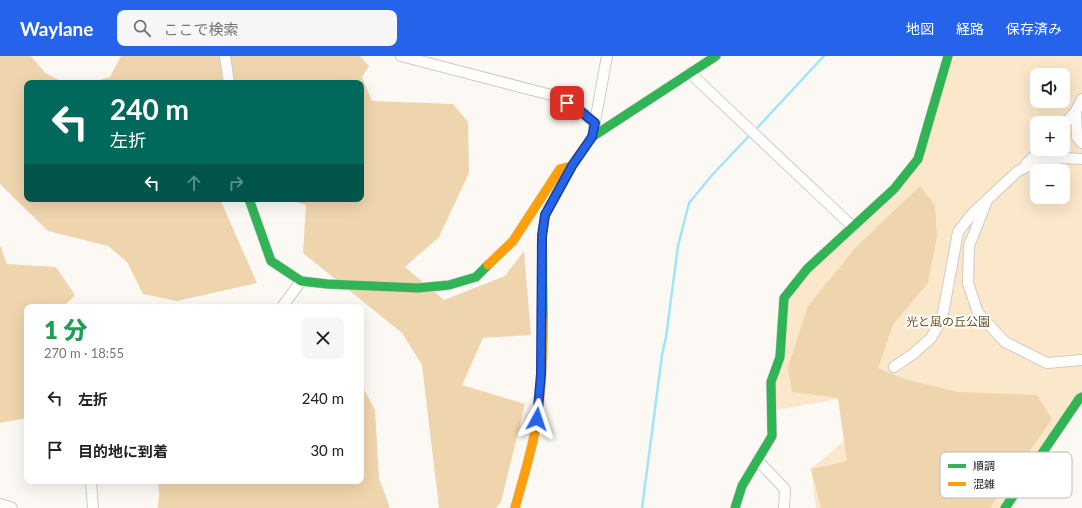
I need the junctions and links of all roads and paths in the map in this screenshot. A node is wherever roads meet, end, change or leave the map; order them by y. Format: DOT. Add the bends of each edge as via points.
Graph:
graph roads {
  1 [pos="225,56"];
  2 [pos="401,56"];
  3 [pos="607,56"];
  4 [pos="716,56"];
  5 [pos="948,56"];
  6 [pos="690,73"];
  7 [pos="229,80"];
  8 [pos="1082,99"];
  9 [pos="1076,111"];
  10 [pos="1070,118"];
  11 [pos="595,123"];
  12 [pos="592,137"];
  13 [pos="1082,143"];
  14 [pos="1034,156"];
  15 [pos="1082,160"];
  16 [pos="572,166"];
  17 [pos="1018,171"];
  18 [pos="987,200"];
  19 [pos="250,202"];
  20 [pos="853,227"];
  21 [pos="301,281"];
  22 [pos="284,304"];
  23 [pos="1082,360"];
  24 [pos="894,367"];
  25 [pos="1082,397"];
  26 [pos="1043,452"];
  27 [pos="758,461"];
  28 [pos="91,484"];
  29 [pos="1012,498"];
  30 [pos="0,504"];
  31 [pos="12,508"];
  32 [pos="93,508"];
  33 [pos="515,508"];
  34 [pos="735,508"];
  35 [pos="784,508"];
  36 [pos="1005,508"];
  1 -- 7 [label="street"];
  2 -- 11 [label="street" via="555,96"];
  3 -- 11 [label="street"];
  4 -- 6 [label="street"];
  5 -- 20 [label="street" via="918,159 894,190"];
  6 -- 12 [label="street"];
  6 -- 20 [label="street"];
  8 -- 9 [label="street"];
  9 -- 10 [label="street"];
  9 -- 13 [label="street" via="1077,137"];
  11 -- 12 [label="street"];
  12 -- 16 [label="street"];
  14 -- 17 [label="street"];
  15 -- 17 [label="street" via="1066,158 1039,161"];
  16 -- 21 [label="street" via="560,169 513,242 476,277 449,285 418,288"];
  16 -- 33 [label="street" via="545,215 542,236 542,367 537,419"];
  17 -- 18 [label="street"];
  18 -- 23 [label="street" via="969,246 968,283 978,313 1005,342 1048,363"];
  18 -- 24 [label="street" via="958,232 942,319 931,338"];
  19 -- 21 [label="street" via="272,261"];
  20 -- 27 [label="street" via="807,269 784,298 780,357 772,382 772,436"];
  21 -- 22 [label="street"];
  25 -- 26 [label="street" via="1078,399"];
  27 -- 34 [label="street" via="742,486"];
  27 -- 35 [label="street" via="785,489"];
  28 -- 32 [label="street"];
  29 -- 36 [label="street"];
  30 -- 31 [label="street"];
}
